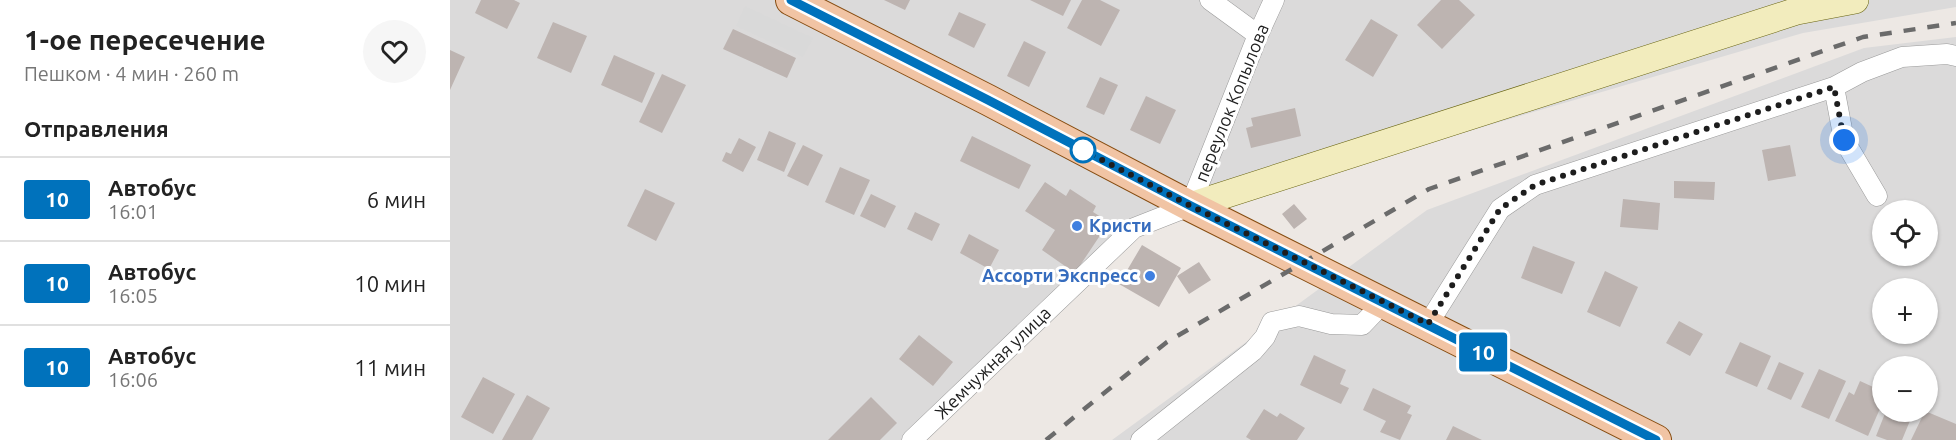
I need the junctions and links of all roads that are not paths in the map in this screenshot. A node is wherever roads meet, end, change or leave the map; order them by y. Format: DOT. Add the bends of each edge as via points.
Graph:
graph roads {
  1 [pos="791,0"];
  2 [pos="1210,0"];
  3 [pos="1274,0"];
  4 [pos="1842,1"];
  5 [pos="1258,35"];
  6 [pos="1956,56"];
  7 [pos="1834,87"];
  8 [pos="1877,195"];
  9 [pos="1191,206"];
  10 [pos="1384,302"];
  11 [pos="1428,324"];
  12 [pos="912,440"];
  13 [pos="1141,440"];
  14 [pos="1656,440"];
  1 -- 9 [label="main road"];
  2 -- 5 [label="street"];
  3 -- 5 [label="street, переулок Копылова"];
  4 -- 9 [label="street" via="1797,11"];
  5 -- 9 [label="street, переулок Копылова"];
  6 -- 7 [label="street" via="1902,57"];
  7 -- 8 [label="street" via="1844,140"];
  7 -- 11 [label="street" via="1535,185 1500,209"];
  9 -- 10 [label="main road"];
  9 -- 12 [label="street, Жемчужная улица" via="1134,228"];
  10 -- 11 [label="main road"];
  10 -- 13 [label="street" via="1362,325 1331,324 1299,316 1272,322 1253,351"];
  11 -- 14 [label="main road"];
}
